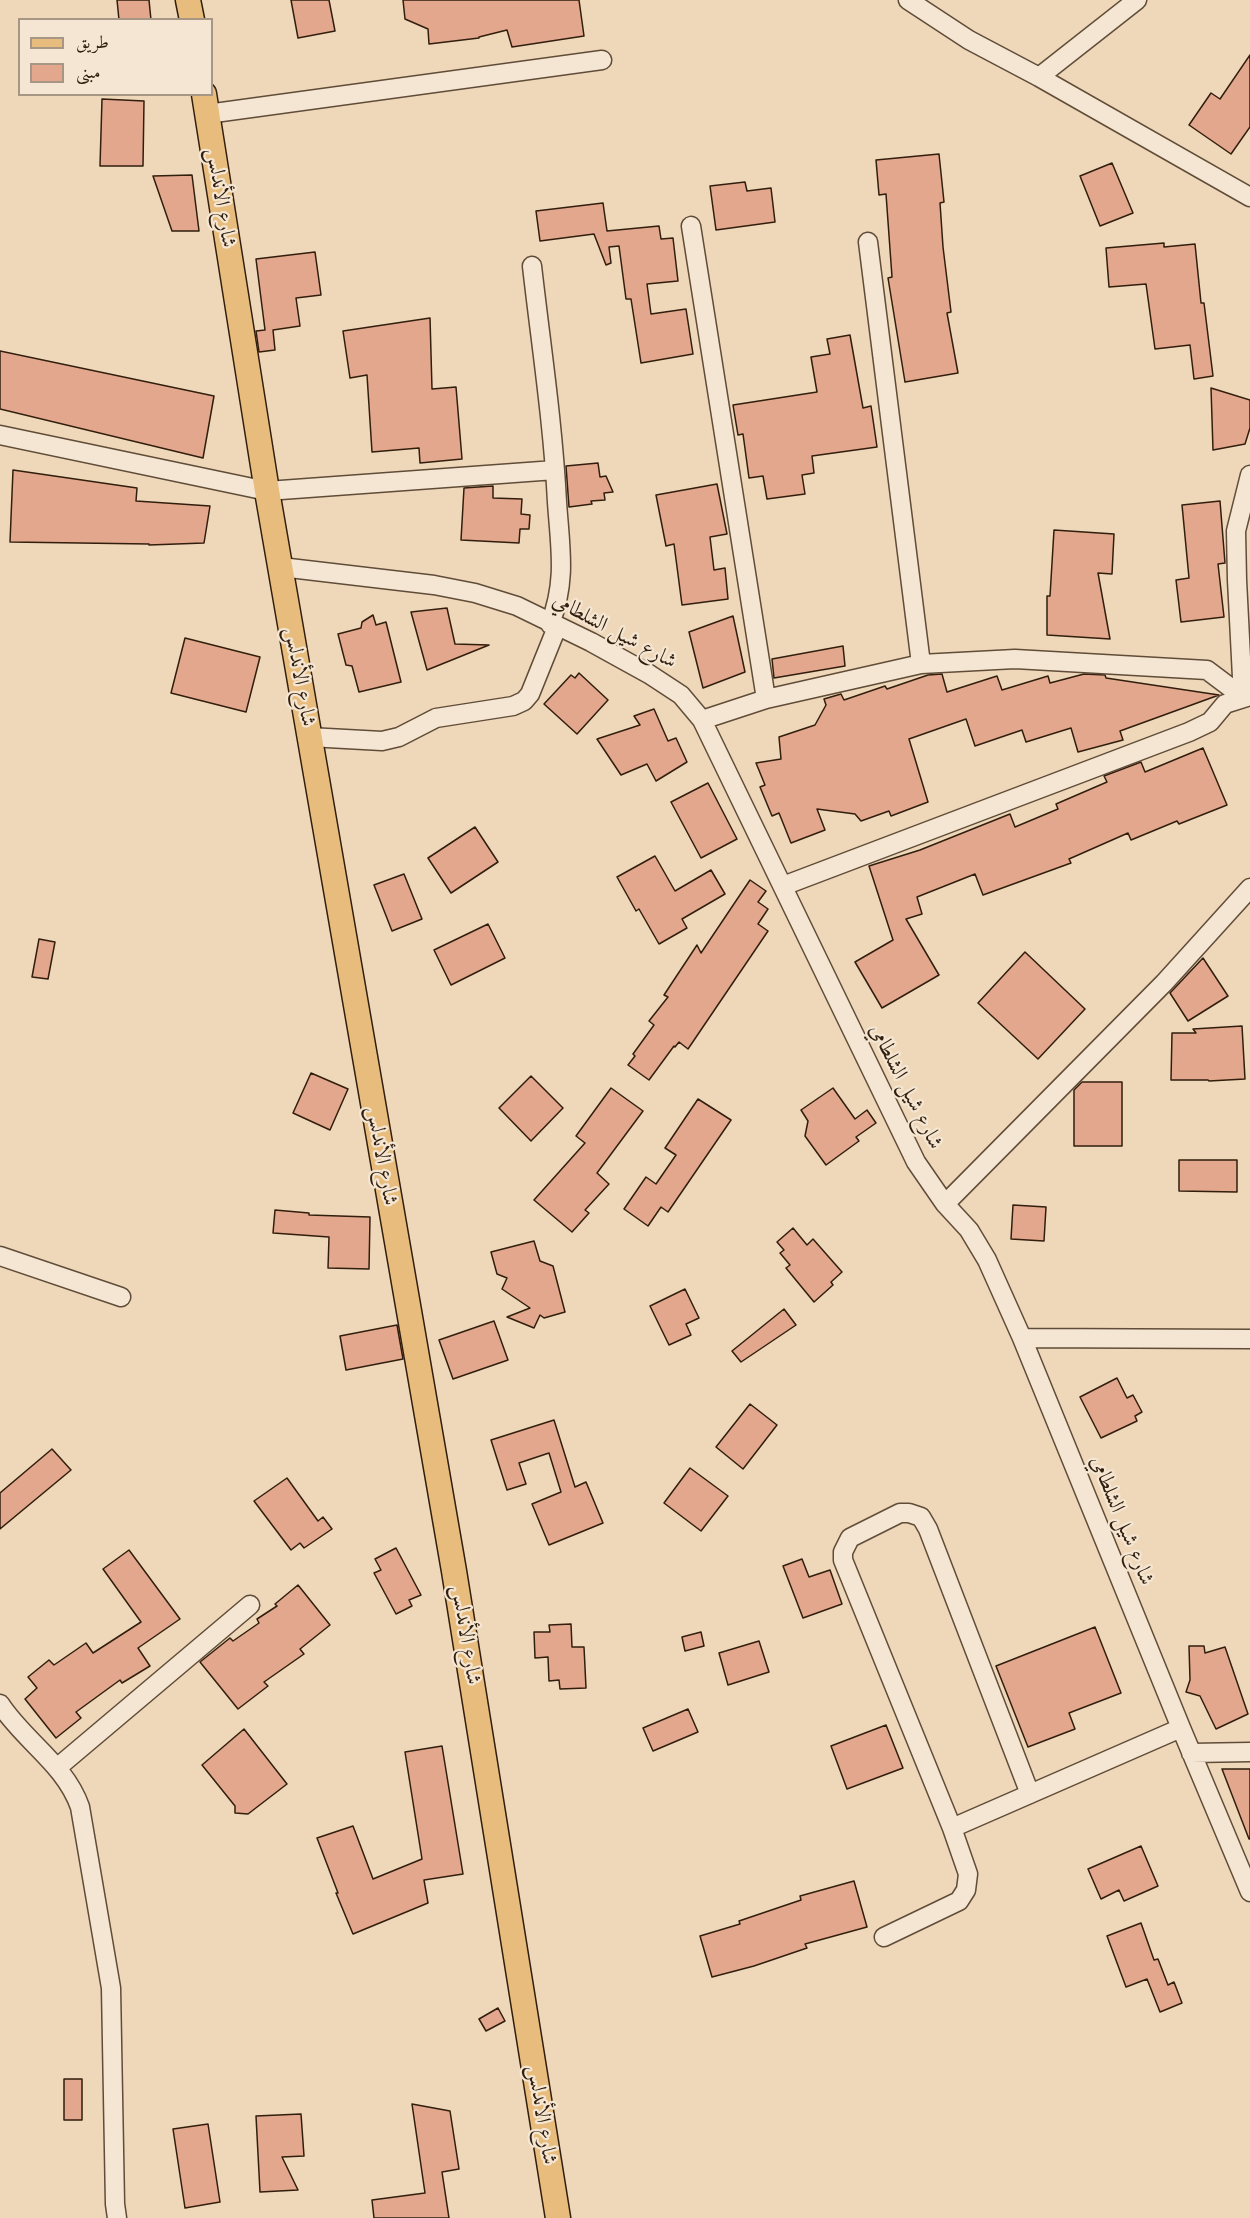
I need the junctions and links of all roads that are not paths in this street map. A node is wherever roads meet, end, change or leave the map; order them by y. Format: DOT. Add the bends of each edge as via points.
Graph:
graph roads {
  1 [pos="188,0"];
  2 [pos="908,0"];
  3 [pos="1137,0"];
  4 [pos="192,18"];
  5 [pos="602,60"];
  6 [pos="1039,77"];
  7 [pos="205,104"];
  8 [pos="1250,197"];
  9 [pos="691,226"];
  10 [pos="868,242"];
  11 [pos="532,266"];
  12 [pos="0,435"];
  13 [pos="555,470"];
  14 [pos="1250,475"];
  15 [pos="267,491"];
  16 [pos="281,567"];
  17 [pos="554,625"];
  18 [pos="921,664"];
  19 [pos="1247,696"];
  20 [pos="766,699"];
  21 [pos="702,720"];
  22 [pos="309,737"];
  23 [pos="783,886"];
  24 [pos="1250,888"];
  25 [pos="945,1204"];
  26 [pos="0,1256"];
  27 [pos="121,1297"];
  28 [pos="1022,1338"];
  29 [pos="1250,1339"];
  30 [pos="250,1605"];
  31 [pos="0,1704"];
  32 [pos="1181,1728"];
  33 [pos="1250,1752"];
  34 [pos="1191,1753"];
  35 [pos="58,1767"];
  36 [pos="1030,1794"];
  37 [pos="952,1828"];
  38 [pos="1246,1875"];
  39 [pos="1250,1892"];
  40 [pos="884,1937"];
  41 [pos="117,2218"];
  42 [pos="558,2218"];
  1 -- 4 [label="main road"];
  2 -- 6 [label="street" via="969,40"];
  3 -- 6 [label="street"];
  5 -- 7 [label="street"];
  6 -- 8 [label="street"];
  7 -- 15 [label="main road, شارع الأندلس"];
  9 -- 20 [label="street"];
  10 -- 18 [label="street"];
  11 -- 13 [label="street"];
  12 -- 15 [label="street"];
  13 -- 15 [label="street"];
  13 -- 17 [label="street" via="562,582"];
  14 -- 19 [label="street" via="1236,531"];
  15 -- 16 [label="main road, شارع الأندلس"];
  16 -- 17 [label="street, شارع شيل الشلطامي" via="475,593 517,606"];
  16 -- 22 [label="main road, شارع الأندلس"];
  17 -- 21 [label="street, شارع شيل الشلطامي" via="681,695"];
  17 -- 22 [label="street" via="530,694 524,701 436,718 382,741"];
  18 -- 19 [label="street" via="1015,659 1207,670"];
  18 -- 20 [label="street"];
  19 -- 23 [label="street" via="1225,704 1210,722 1190,732"];
  20 -- 21 [label="street"];
  21 -- 23 [label="street, شارع شيل الشلطامي"];
  22 -- 42 [label="main road, شارع الأندلس" via="456,1582"];
  23 -- 25 [label="street, شارع شيل الشلطامي" via="916,1162"];
  24 -- 25 [label="street" via="1164,983"];
  25 -- 28 [label="street, شارع شيل الشلطامي" via="969,1230 987,1260"];
  26 -- 27 [label="street"];
  28 -- 29 [label="street"];
  28 -- 32 [label="street, شارع شيل الشلطامي"];
  30 -- 35 [label="street"];
  31 -- 35 [label="street" via="14,1725"];
  32 -- 34 [label="street, شارع شيل الشلطامي"];
  32 -- 36 [label="street"];
  33 -- 34 [label="street"];
  34 -- 38 [label="street, شارع شيل الشلطامي"];
  35 -- 41 [label="street" via="80,1807 109,1969"];
  36 -- 37 [label="street"];
  36 -- 37 [label="street" via="928,1529 921,1517 900,1513 850,1538 843,1560"];
  37 -- 40 [label="street" via="968,1874 966,1890 959,1901"];
  38 -- 39 [label="street, شارع شيل الشلطامي"];
}
